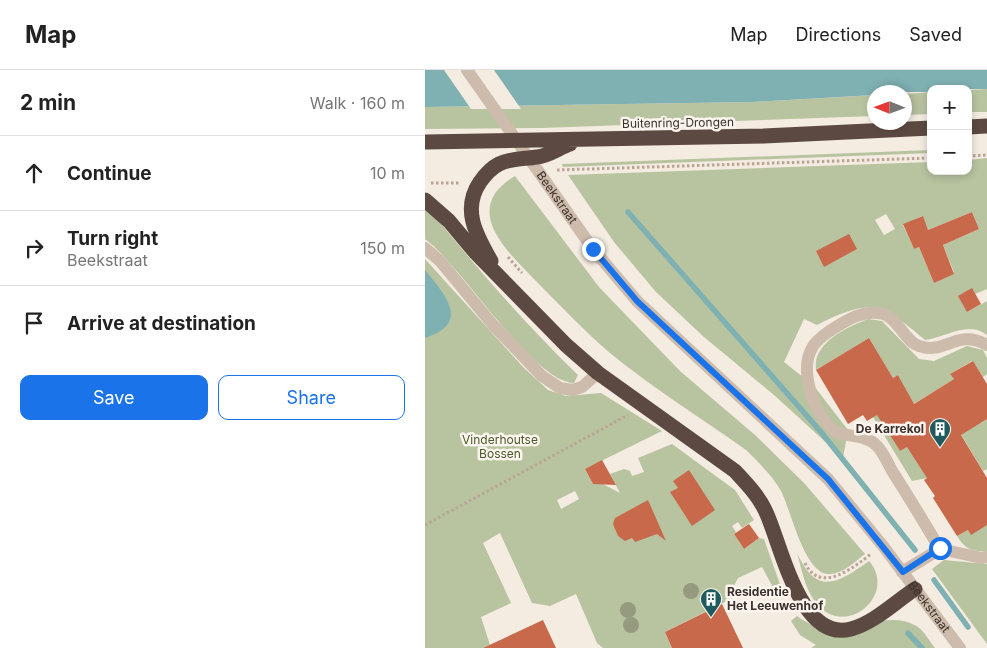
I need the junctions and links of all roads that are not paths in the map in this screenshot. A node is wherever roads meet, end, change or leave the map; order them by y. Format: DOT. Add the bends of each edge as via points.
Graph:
graph roads {
  1 [pos="467,70"];
  2 [pos="987,126"];
  3 [pos="972,127"];
  4 [pos="927,128"];
  5 [pos="578,141"];
  6 [pos="425,142"];
  7 [pos="425,200"];
  8 [pos="425,248"];
  9 [pos="499,275"];
  10 [pos="987,345"];
  11 [pos="598,373"];
  12 [pos="940,548"];
  13 [pos="987,557"];
  14 [pos="903,572"];
  15 [pos="915,589"];
  16 [pos="960,648"];
  1 -- 14 [label="street, Beekstraat" via="593,249 637,301 828,479"];
  2 -- 3 [label="highway"];
  4 -- 5 [label="highway, Buitenring-Drongen"];
  5 -- 6 [label="highway, Buitenring-Drongen"];
  5 -- 9 [label="highway" via="539,157 499,164 479,183 471,201 471,217 475,232"];
  7 -- 9 [label="highway"];
  8 -- 11 [label="street" via="543,376 560,388 572,390 582,387"];
  9 -- 11 [label="highway" via="529,309"];
  10 -- 12 [label="street" via="963,338 933,348 917,346 885,314 872,313 853,316 822,336 811,349 809,390 817,410 835,431 857,435 876,445"];
  11 -- 15 [label="highway" via="735,471 751,488 776,534 794,588 818,622 834,629 849,630"];
  12 -- 13 [label="street"];
  12 -- 14 [label="street"];
  14 -- 15 [label="street, Beekstraat"];
  15 -- 16 [label="street, Beekstraat"];
}
